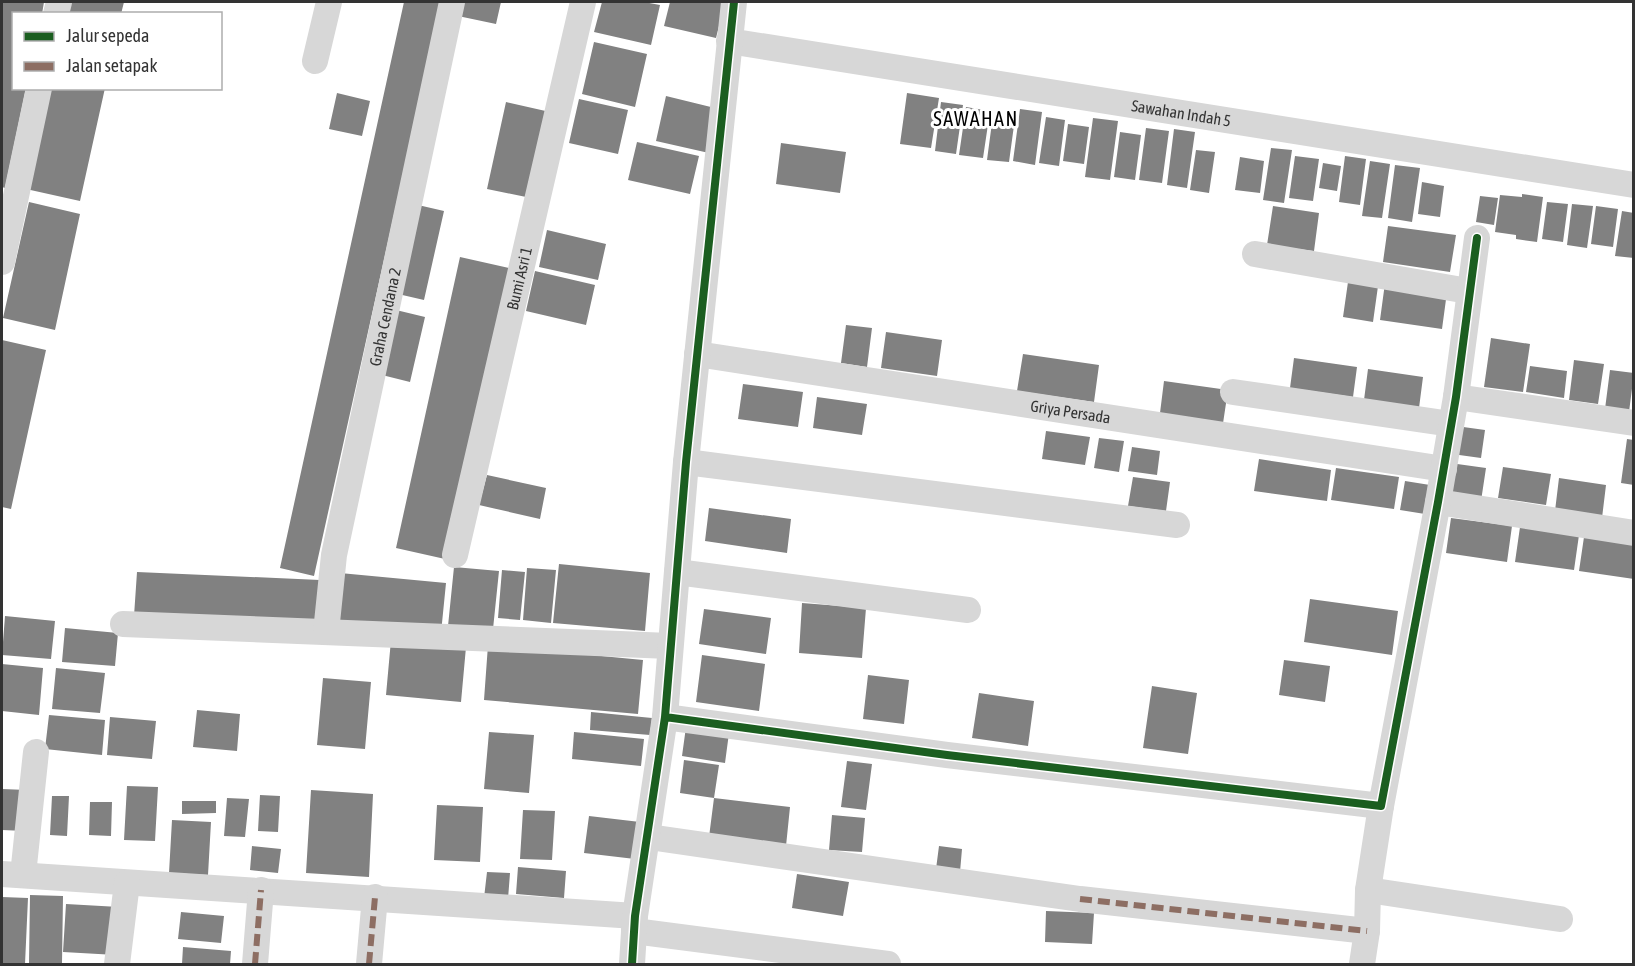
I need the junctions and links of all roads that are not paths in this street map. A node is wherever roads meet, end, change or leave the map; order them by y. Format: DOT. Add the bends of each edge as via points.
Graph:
graph roads {
  1 [pos="329,2"];
  2 [pos="452,2"];
  3 [pos="583,2"];
  4 [pos="734,2"];
  5 [pos="729,41"];
  6 [pos="315,61"];
  7 [pos="39,90"];
  8 [pos="1634,184"];
  9 [pos="1477,238"];
  10 [pos="1256,254"];
  11 [pos="2,262"];
  12 [pos="1468,291"];
  13 [pos="697,354"];
  14 [pos="1233,392"];
  15 [pos="1456,398"];
  16 [pos="1634,423"];
  17 [pos="1451,424"];
  18 [pos="686,462"];
  19 [pos="1444,470"];
  20 [pos="1438,502"];
  21 [pos="1177,525"];
  22 [pos="1634,533"];
  23 [pos="455,555"];
  24 [pos="677,572"];
  25 [pos="968,610"];
  26 [pos="123,624"];
  27 [pos="326,632"];
  28 [pos="670,646"];
  29 [pos="665,717"];
  30 [pos="36,752"];
  31 [pos="1381,806"];
  32 [pos="649,837"];
  33 [pos="12,875"];
  34 [pos="127,884"];
  35 [pos="1368,890"];
  36 [pos="261,891"];
  37 [pos="375,897"];
  38 [pos="1560,919"];
  39 [pos="635,924"];
  40 [pos="1367,931"];
  41 [pos="117,964"];
  42 [pos="255,964"];
  43 [pos="369,964"];
  44 [pos="632,964"];
  45 [pos="888,964"];
  46 [pos="1362,964"];
  1 -- 6 [label="street"];
  2 -- 27 [label="street, Graha Cendana 2" via="334,555"];
  3 -- 23 [label="street, Bumi Asri 1"];
  4 -- 5 [label="street"];
  5 -- 8 [label="street, Sawahan Indah 5"];
  5 -- 13 [label="street"];
  7 -- 11 [label="street"];
  9 -- 12 [label="street"];
  10 -- 12 [label="street"];
  12 -- 15 [label="street"];
  13 -- 18 [label="street"];
  13 -- 19 [label="street, Griya Persada"];
  14 -- 17 [label="street"];
  15 -- 16 [label="street"];
  15 -- 17 [label="street"];
  17 -- 19 [label="street"];
  18 -- 21 [label="street"];
  18 -- 24 [label="street"];
  19 -- 20 [label="street"];
  20 -- 22 [label="street"];
  20 -- 31 [label="street"];
  24 -- 25 [label="street"];
  24 -- 28 [label="street"];
  26 -- 27 [label="street"];
  27 -- 28 [label="street"];
  28 -- 29 [label="street"];
  29 -- 31 [label="street"];
  29 -- 32 [label="street"];
  30 -- 33 [label="street"];
  31 -- 35 [label="street"];
  32 -- 39 [label="street"];
  32 -- 40 [label="street" via="1080,899"];
  33 -- 34 [label="street"];
  34 -- 36 [label="street"];
  34 -- 41 [label="street"];
  35 -- 38 [label="street"];
  35 -- 40 [label="street"];
  36 -- 37 [label="street"];
  36 -- 42 [label="street"];
  37 -- 39 [label="street"];
  37 -- 43 [label="street"];
  39 -- 44 [label="street"];
  39 -- 45 [label="street"];
  40 -- 46 [label="street"];
}
